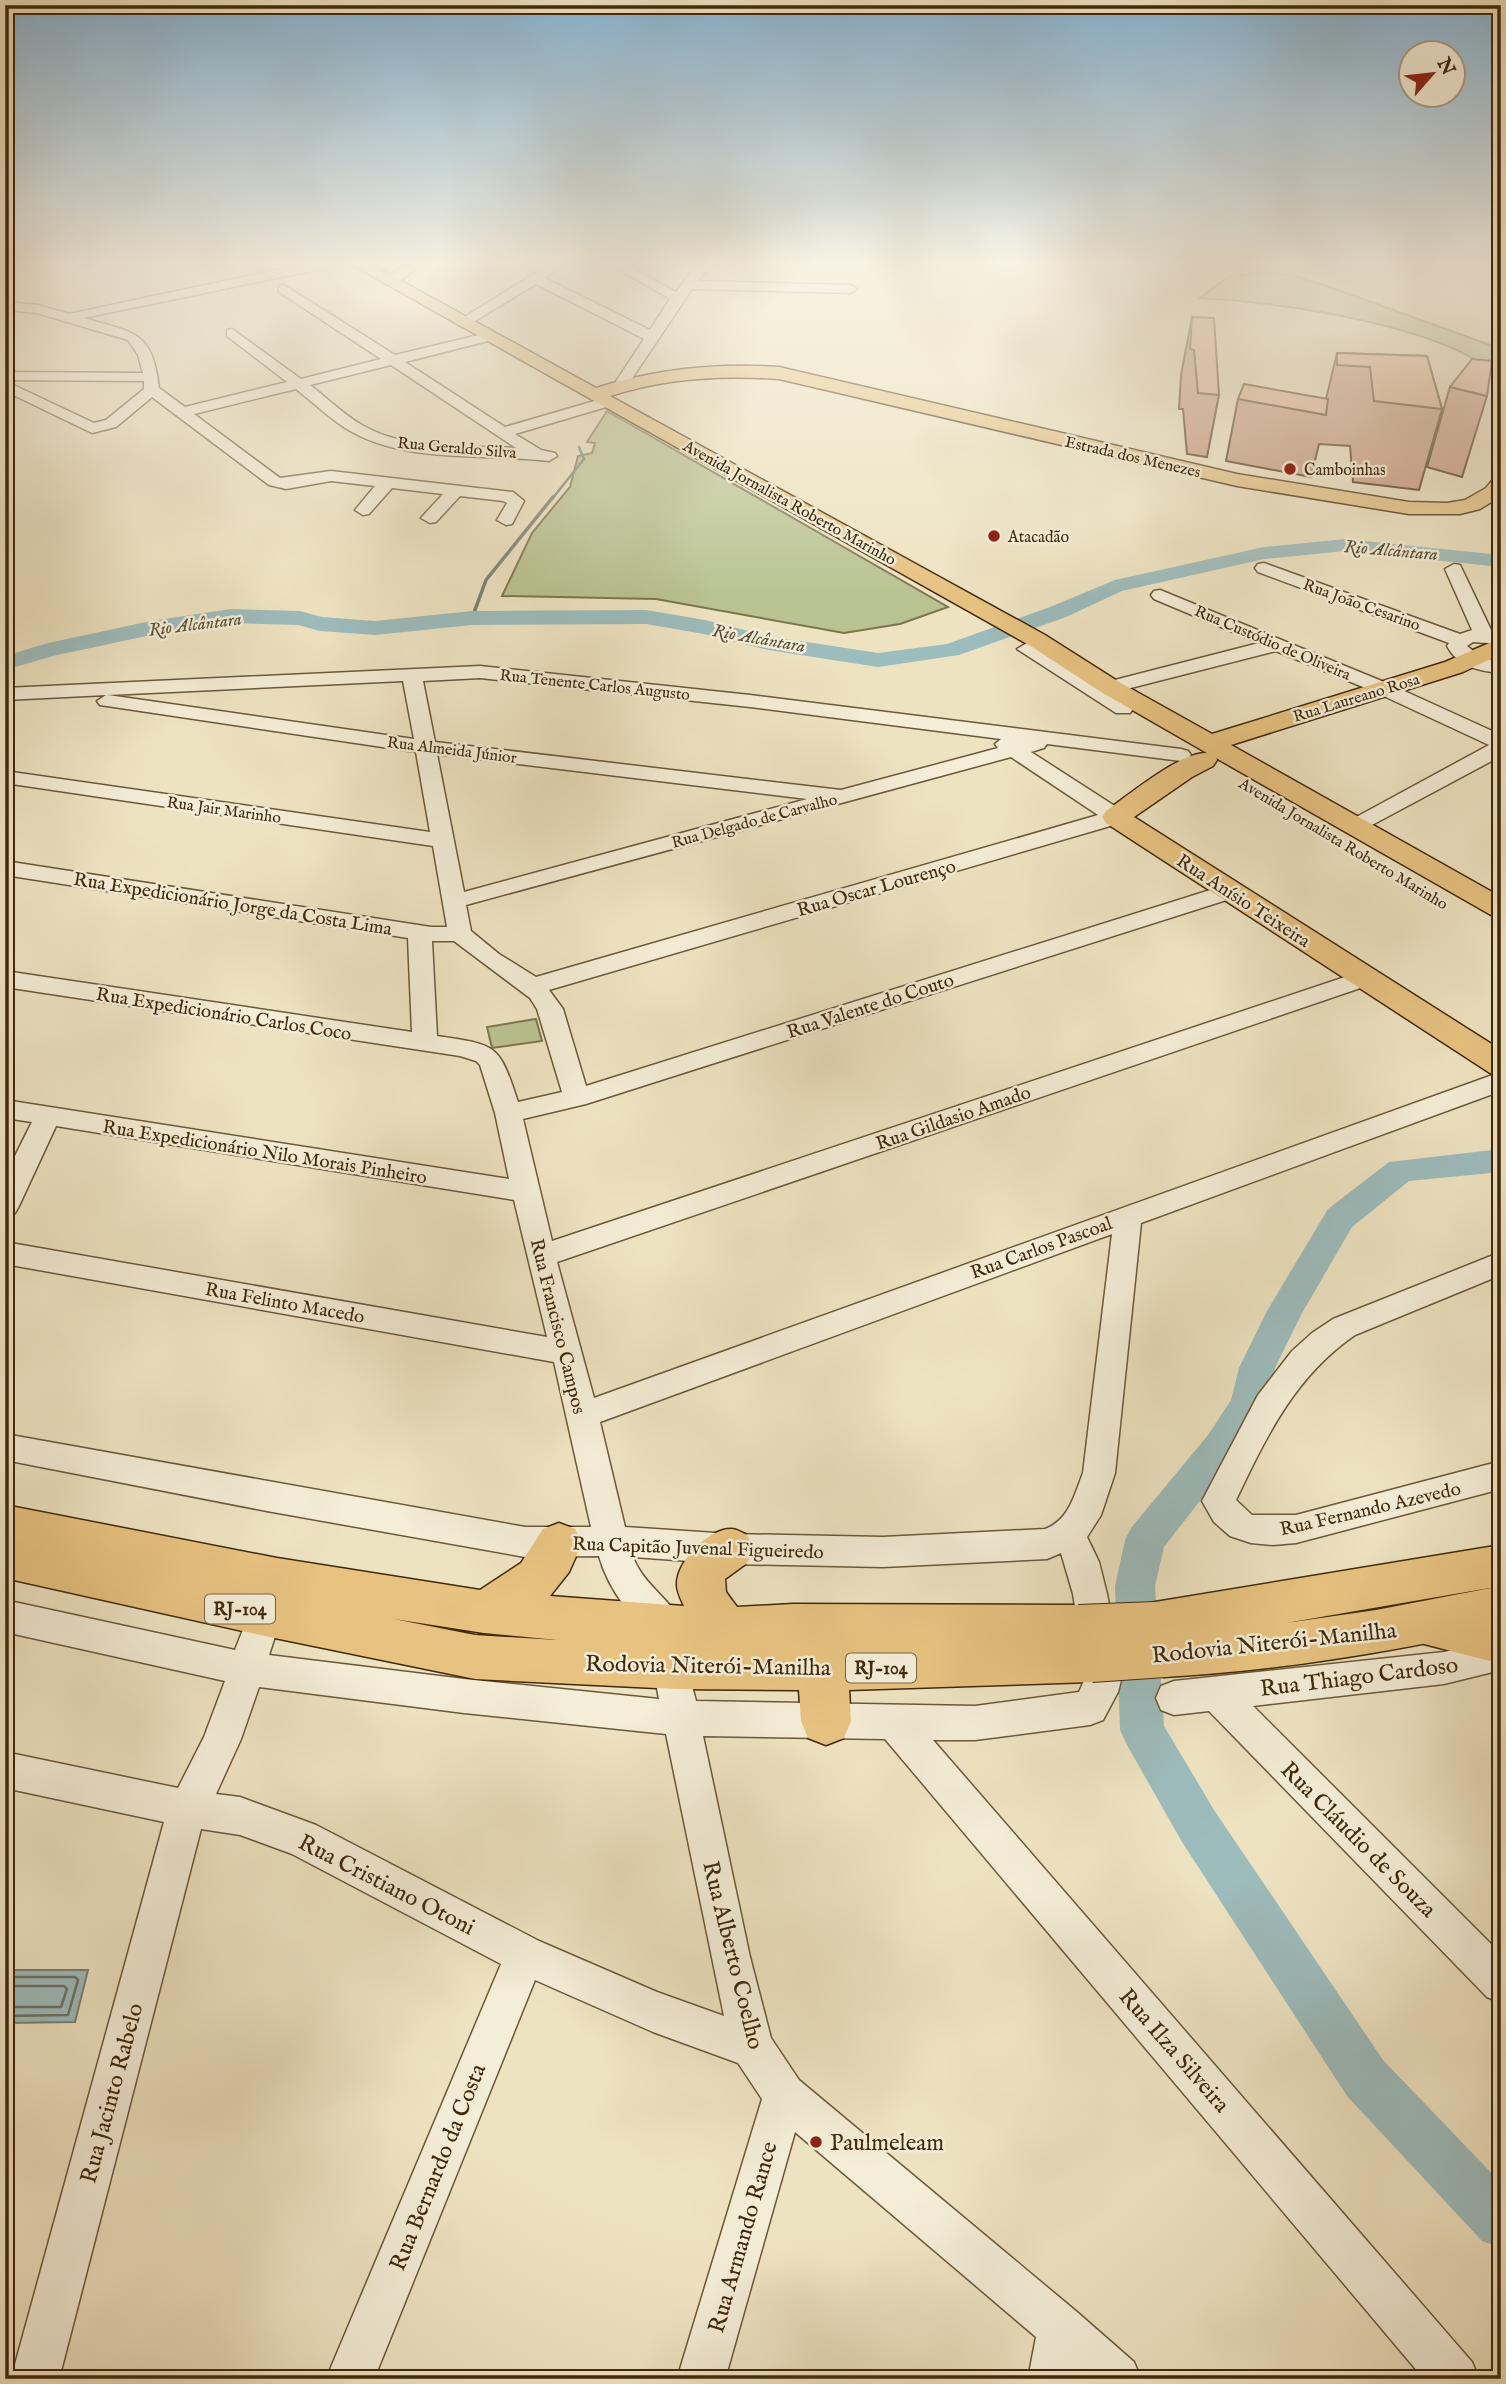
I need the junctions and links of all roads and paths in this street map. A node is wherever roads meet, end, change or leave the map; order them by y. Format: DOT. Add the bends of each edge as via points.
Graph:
graph roads {
  1 [pos="150,373"];
  2 [pos="287,373"];
  3 [pos="340,373"];
  4 [pos="414,373"];
  5 [pos="577,373"];
  6 [pos="624,373"];
  7 [pos="690,373"];
  8 [pos="780,373"];
  9 [pos="5,376"];
  10 [pos="300,383"];
  11 [pos="5,384"];
  12 [pos="152,384"];
  13 [pos="613,388"];
  14 [pos="180,413"];
  15 [pos="504,432"];
  16 [pos="318,477"];
  17 [pos="1501,482"];
  18 [pos="387,483"];
  19 [pos="455,491"];
  20 [pos="303,493"];
  21 [pos="363,510"];
  22 [pos="430,518"];
  23 [pos="506,520"];
  24 [pos="1264,568"];
  25 [pos="1454,569"];
  26 [pos="1160,595"];
  27 [pos="1495,639"];
  28 [pos="1279,644"];
  29 [pos="1464,650"];
  30 [pos="1501,667"];
  31 [pos="412,675"];
  32 [pos="171,686"];
  33 [pos="1382,688"];
  34 [pos="63,692"];
  35 [pos="5,694"];
  36 [pos="1117,698"];
  37 [pos="153,709"];
  38 [pos="989,732"];
  39 [pos="1054,739"];
  40 [pos="1501,745"];
  41 [pos="426,747"];
  42 [pos="1013,750"];
  43 [pos="1194,757"];
  44 [pos="5,777"];
  45 [pos="842,797"];
  46 [pos="1116,817"];
  47 [pos="1346,832"];
  48 [pos="443,841"];
  49 [pos="5,868"];
  50 [pos="1231,891"];
  51 [pos="455,901"];
  52 [pos="1501,909"];
  53 [pos="421,932"];
  54 [pos="460,934"];
  55 [pos="1501,936"];
  56 [pos="1366,978"];
  57 [pos="5,979"];
  58 [pos="534,986"];
  59 [pos="434,1045"];
  60 [pos="1501,1065"];
  61 [pos="1501,1081"];
  62 [pos="577,1098"];
  63 [pos="5,1109"];
  64 [pos="508,1113"];
  65 [pos="48,1116"];
  66 [pos="526,1192"];
  67 [pos="5,1206"];
  68 [pos="1128,1215"];
  69 [pos="5,1253"];
  70 [pos="541,1256"];
  71 [pos="1501,1263"];
  72 [pos="565,1352"];
  73 [pos="583,1415"];
  74 [pos="5,1447"];
  75 [pos="1501,1475"];
  76 [pos="5,1525"];
  77 [pos="1069,1535"];
  78 [pos="610,1541"];
  79 [pos="559,1543"];
  80 [pos="1501,1544"];
  81 [pos="731,1549"];
  82 [pos="5,1558"];
  83 [pos="1481,1569"];
  84 [pos="1501,1607"];
  85 [pos="484,1612"];
  86 [pos="265,1615"];
  87 [pos="5,1616"];
  88 [pos="1420,1625"];
  89 [pos="725,1629"];
  90 [pos="1085,1644"];
  91 [pos="669,1648"];
  92 [pos="1164,1659"];
  93 [pos="1496,1659"];
  94 [pos="823,1668"];
  95 [pos="246,1669"];
  96 [pos="1217,1694"];
  97 [pos="680,1718"];
  98 [pos="827,1721"];
  99 [pos="894,1722"];
  100 [pos="5,1770"];
  101 [pos="187,1808"];
  102 [pos="525,1955"];
  103 [pos="1501,1983"];
  104 [pos="752,2047"];
  105 [pos="784,2095"];
  106 [pos="1061,2328"];
  107 [pos="35,2379"];
  108 [pos="350,2379"];
  109 [pos="701,2379"];
  110 [pos="1052,2379"];
  111 [pos="1117,2379"];
  112 [pos="1455,2379"];
  1 -- 12 [label="street"];
  2 -- 10 [label="street, Rua Geraldo Silva"];
  3 -- 10 [label="street"];
  4 -- 15 [label="street"];
  5 -- 13 [label="main road, Avenida Jornalista Roberto Marinho"];
  6 -- 13 [label="street"];
  7 -- 13 [label="main road, Estrada dos Menezes"];
  8 -- 17 [label="main road, Estrada dos Menezes" via="1237,480 1409,508 1468,506 1494,493"];
  9 -- 12 [label="street"];
  10 -- 14 [label="street"];
  10 -- 15 [label="street, Rua Geraldo Silva" via="371,436 415,446 543,455"];
  11 -- 12 [label="street" via="92,429 111,424"];
  12 -- 14 [label="street"];
  13 -- 15 [label="street"];
  13 -- 36 [label="main road, Avenida Jornalista Roberto Marinho" via="979,608"];
  14 -- 16 [label="street" via="275,482"];
  16 -- 18 [label="street"];
  16 -- 20 [label="street"];
  18 -- 19 [label="street"];
  18 -- 21 [label="street"];
  19 -- 22 [label="street"];
  19 -- 23 [label="street" via="515,498 516,505"];
  24 -- 29 [label="street, Rua João Cesarino"];
  25 -- 27 [label="street"];
  26 -- 28 [label="street, Rua Custódio de Oliveira"];
  27 -- 29 [label="main road, Rua Laureano Rosa"];
  28 -- 33 [label="street, Rua Custódio de Oliveira"];
  28 -- 36 [label="street"];
  29 -- 30 [label="street, Rua João Cesarino" via="1484,665"];
  29 -- 33 [label="main road, Rua Laureano Rosa" via="1454,667"];
  31 -- 32 [label="street, Rua Tenente Carlos Augusto"];
  31 -- 38 [label="street, Rua Tenente Carlos Augusto" via="480,672 539,677"];
  31 -- 41 [label="street"];
  32 -- 34 [label="street, Rua Tenente Carlos Augusto"];
  32 -- 37 [label="street"];
  33 -- 40 [label="street, Rua Custódio de Oliveira"];
  33 -- 43 [label="main road, Rua Laureano Rosa"];
  34 -- 35 [label="street, Rua Tenente Carlos Augusto"];
  34 -- 37 [label="street, Rua Almeida Júnior"];
  36 -- 43 [label="main road, Avenida Jornalista Roberto Marinho"];
  37 -- 41 [label="street, Rua Almeida Júnior"];
  38 -- 39 [label="street, Rua Tenente Carlos Augusto"];
  38 -- 42 [label="street, Rua Anísio Teixeira"];
  39 -- 42 [label="street, Rua Delgado de Carvalho"];
  39 -- 43 [label="street, Rua Tenente Carlos Augusto"];
  40 -- 47 [label="street"];
  41 -- 45 [label="street, Rua Almeida Júnior"];
  41 -- 48 [label="street"];
  42 -- 45 [label="street, Rua Delgado de Carvalho"];
  42 -- 46 [label="street, Rua Anísio Teixeira"];
  43 -- 46 [label="main road, Rua Oscar Lourenço"];
  43 -- 47 [label="main road, Avenida Jornalista Roberto Marinho"];
  44 -- 48 [label="street, Rua Jair Marinho"];
  45 -- 51 [label="street, Rua Delgado de Carvalho"];
  46 -- 50 [label="main road, Rua Anísio Teixeira"];
  46 -- 58 [label="street, Rua Oscar Lourenço"];
  47 -- 52 [label="main road, Avenida Jornalista Roberto Marinho"];
  47 -- 55 [label="main road, Avenida Jornalista Roberto Marinho"];
  48 -- 51 [label="street"];
  49 -- 53 [label="street, Rua Expedicionário Jorge da Costa Lima"];
  50 -- 56 [label="main road, Rua Anísio Teixeira"];
  50 -- 62 [label="street, Rua Valente do Couto"];
  51 -- 54 [label="street"];
  53 -- 54 [label="street, Rua Expedicionário Jorge da Costa Lima"];
  53 -- 59 [label="street"];
  54 -- 58 [label="street"];
  56 -- 60 [label="main road, Rua Anísio Teixeira"];
  56 -- 70 [label="street, Rua Gildasio Amado"];
  57 -- 59 [label="street, Rua Expedicionário Carlos Coco"];
  58 -- 62 [label="street" via="550,1009"];
  59 -- 64 [label="street, Rua Francisco Campos" via="477,1052 492,1062"];
  61 -- 68 [label="street, Rua Carlos Pascoal"];
  62 -- 64 [label="street, Rua Valente do Couto"];
  63 -- 65 [label="street, Rua Expedicionário Nilo Morais Pinheiro"];
  64 -- 66 [label="street, Rua Francisco Campos"];
  65 -- 66 [label="street, Rua Expedicionário Nilo Morais Pinheiro"];
  65 -- 67 [label="street"];
  66 -- 70 [label="street, Rua Francisco Campos"];
  68 -- 73 [label="street, Rua Carlos Pascoal"];
  68 -- 77 [label="street" via="1099,1473 1084,1515"];
  69 -- 72 [label="street, Rua Felinto Macedo"];
  70 -- 72 [label="street, Rua Francisco Campos"];
  71 -- 75 [label="street, Rua Fernando Azevedo" via="1323,1339 1304,1356 1251,1435 1219,1501 1232,1521 1267,1532 1296,1529"];
  72 -- 73 [label="street, Rua Francisco Campos"];
  73 -- 78 [label="street, Rua Francisco Campos"];
  74 -- 79 [label="street, Rua Capitão Juvenal Figueiredo" via="419,1524 525,1542"];
  76 -- 85 [label="highway, Rodovia Niterói-Manilha / RJ-104" via="277,1580"];
  77 -- 81 [label="street, Rua Capitão Juvenal Figueiredo" via="1047,1544 1012,1547 883,1552"];
  77 -- 99 [label="street" via="1082,1562 1104,1675 1090,1709 975,1723"];
  78 -- 79 [label="street, Rua Capitão Juvenal Figueiredo"];
  78 -- 81 [label="street, Rua Capitão Juvenal Figueiredo"];
  78 -- 91 [label="street, Rua Francisco Campos" via="618,1564"];
  79 -- 85 [label="highway" via="549,1567 527,1588"];
  80 -- 83 [label="main road"];
  81 -- 89 [label="highway" via="714,1557 700,1577 701,1593"];
  82 -- 86 [label="highway, Rodovia Niterói-Manilha / RJ-104"];
  83 -- 92 [label="highway, Rodovia Niterói-Manilha / RJ-104"];
  84 -- 88 [label="highway, Rodovia Niterói-Manilha / RJ-104"];
  85 -- 91 [label="highway, Rodovia Niterói-Manilha / RJ-104"];
  86 -- 91 [label="highway, Rodovia Niterói-Manilha / RJ-104" via="475,1657"];
  86 -- 95 [label="street"];
  87 -- 95 [label="street"];
  88 -- 92 [label="highway, Rodovia Niterói-Manilha / RJ-104"];
  88 -- 93 [label="main road, Rua Thiago Cardoso"];
  89 -- 90 [label="highway, Rodovia Niterói-Manilha / RJ-104"];
  89 -- 91 [label="highway, Rodovia Niterói-Manilha / RJ-104"];
  90 -- 92 [label="highway, Rodovia Niterói-Manilha / RJ-104, bridge"];
  90 -- 94 [label="highway, Rodovia Niterói-Manilha / RJ-104" via="891,1668"];
  91 -- 94 [label="highway, Rodovia Niterói-Manilha / RJ-104"];
  91 -- 97 [label="street, Rua Alberto Coelho"];
  92 -- 96 [label="street"];
  93 -- 96 [label="street, Rua Thiago Cardoso"];
  94 -- 98 [label="highway"];
  95 -- 97 [label="street"];
  95 -- 101 [label="street" via="220,1744"];
  96 -- 103 [label="street, Rua Cláudio de Souza"];
  97 -- 98 [label="street"];
  97 -- 104 [label="street, Rua Alberto Coelho"];
  98 -- 99 [label="street"];
  99 -- 112 [label="street, Rua Ilza Silveira"];
  100 -- 101 [label="street, Rua Cristiano Otoni"];
  101 -- 102 [label="street, Rua Cristiano Otoni" via="240,1816 302,1838"];
  101 -- 107 [label="street, Rua Jacinto Rabelo"];
  102 -- 104 [label="street, Rua Cristiano Otoni" via="653,2011"];
  102 -- 108 [label="street, Rua Bernardo da Costa"];
  104 -- 105 [label="street, Rua Alberto Coelho"];
  105 -- 106 [label="street, Rua Alberto Coelho"];
  105 -- 109 [label="street, Rua Armando Rance"];
  106 -- 110 [label="street"];
  106 -- 111 [label="street, Rua Alberto Coelho"];
}
